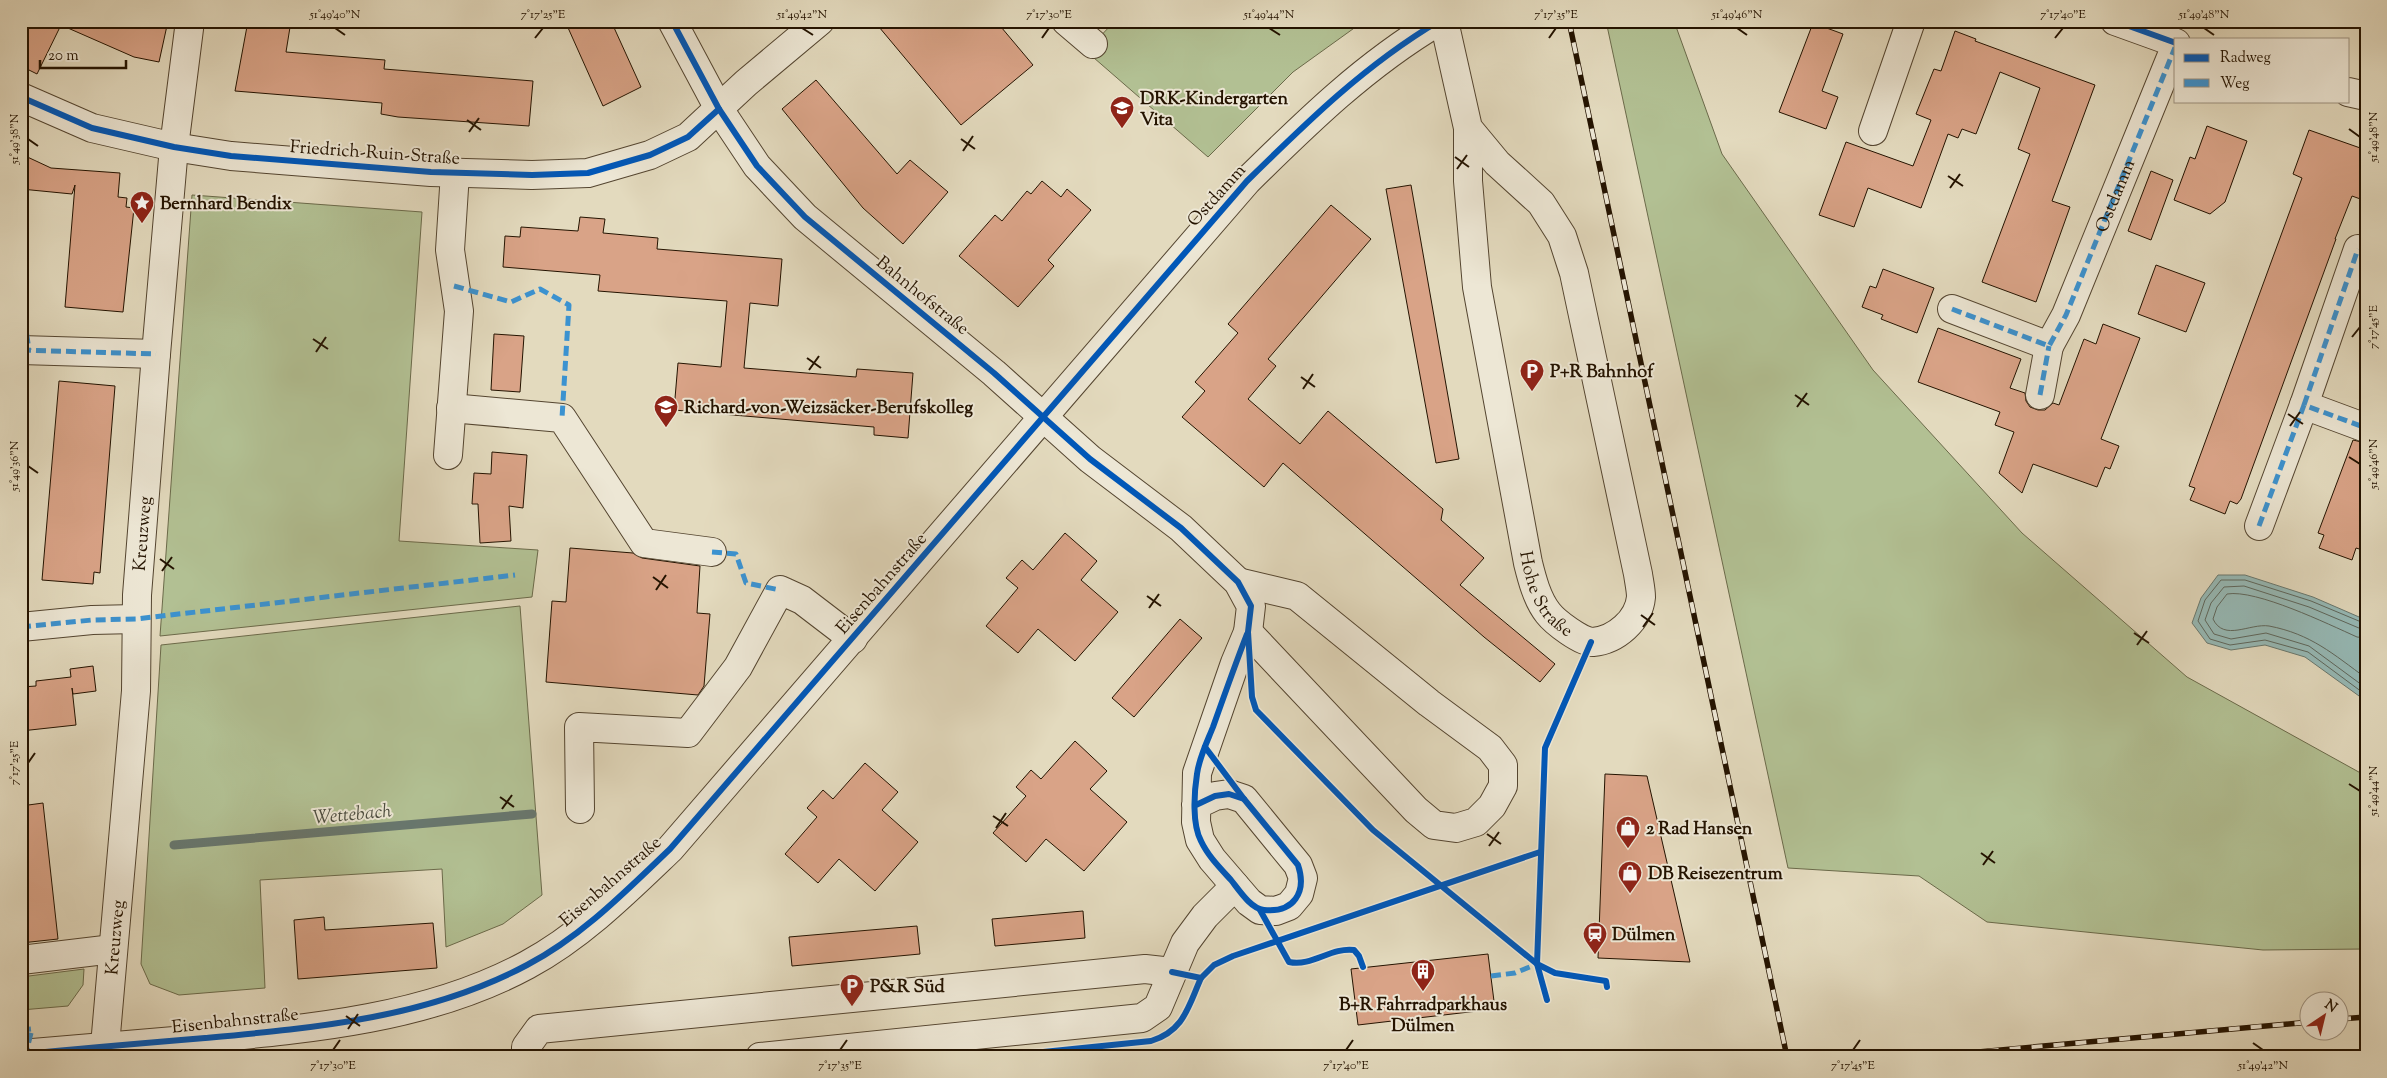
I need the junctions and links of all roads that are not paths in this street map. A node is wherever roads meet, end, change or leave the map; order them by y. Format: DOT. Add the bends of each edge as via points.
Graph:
graph roads {
  1 [pos="190,21"];
  2 [pos="672,21"];
  3 [pos="820,21"];
  4 [pos="1066,21"];
  5 [pos="1439,21"];
  6 [pos="1444,21"];
  7 [pos="1911,21"];
  8 [pos="2115,21"];
  9 [pos="2174,43"];
  10 [pos="1093,44"];
  11 [pos="2174,49"];
  12 [pos="2350,92"];
  13 [pos="2366,96"];
  14 [pos="21,97"];
  15 [pos="718,109"];
  16 [pos="1468,128"];
  17 [pos="1873,130"];
  18 [pos="174,148"];
  19 [pos="455,174"];
  20 [pos="2358,249"];
  21 [pos="1952,309"];
  22 [pos="2049,346"];
  23 [pos="21,350"];
  24 [pos="156,354"];
  25 [pos="2040,395"];
  26 [pos="2304,405"];
  27 [pos="451,408"];
  28 [pos="1042,418"];
  29 [pos="2366,428"];
  30 [pos="448,455"];
  31 [pos="2259,526"];
  32 [pos="712,552"];
  33 [pos="1238,582"];
  34 [pos="136,619"];
  35 [pos="21,627"];
  36 [pos="1248,632"];
  37 [pos="853,639"];
  38 [pos="1196,805"];
  39 [pos="580,809"];
  40 [pos="1235,886"];
  41 [pos="113,949"];
  42 [pos="21,960"];
  43 [pos="1172,972"];
  44 [pos="105,1052"];
  45 [pos="21,1054"];
  46 [pos="526,1057"];
  47 [pos="760,1057"];
  1 -- 18 [label="street, Kreuzweg"];
  2 -- 15 [label="street, Bahnhofstraße"];
  3 -- 15 [label="street, Friedrich-Ruin-Straße"];
  4 -- 10 [label="street"];
  5 -- 28 [label="street, Ostdamm" via="1363,72 1311,117 1247,182"];
  6 -- 16 [label="street, Hohe Straße"];
  7 -- 17 [label="street"];
  8 -- 9 [label="street, Ostdamm"];
  11 -- 22 [label="street, Ostdamm" via="2066,315"];
  12 -- 13 [label="street"];
  14 -- 18 [label="street, Friedrich-Ruin-Straße" via="92,128"];
  15 -- 19 [label="street, Friedrich-Ruin-Straße" via="688,137 650,155 588,173 532,176"];
  15 -- 28 [label="street, Bahnhofstraße" via="757,166 805,218 994,374"];
  16 -- 16 [label="street, Hohe Straße" via="1468,182 1477,287 1534,585 1548,613 1569,632 1591,642 1609,638 1626,627 1641,598 1574,273 1562,236 1542,203 1497,163"];
  18 -- 19 [label="street, Friedrich-Ruin-Straße" via="231,156"];
  18 -- 24 [label="street, Kreuzweg"];
  19 -- 27 [label="street" via="450,250 459,311"];
  20 -- 26 [label="street"];
  21 -- 22 [label="street"];
  22 -- 25 [label="street, Ostdamm"];
  23 -- 24 [label="street"];
  24 -- 34 [label="street, Kreuzweg"];
  26 -- 29 [label="street"];
  26 -- 31 [label="street"];
  27 -- 30 [label="street"];
  27 -- 32 [label="street" via="562,418 644,543"];
  28 -- 33 [label="street, Bahnhofstraße" via="1181,528"];
  28 -- 37 [label="street, Eisenbahnstraße"];
  33 -- 36 [label="street" via="1251,606"];
  33 -- 36 [label="street" via="1297,596 1490,748 1503,765 1503,786 1492,806 1476,822 1456,828 1434,825 1416,810"];
  34 -- 35 [label="street"];
  34 -- 41 [label="street, Kreuzweg" via="136,691"];
  36 -- 38 [label="street" via="1197,773"];
  37 -- 39 [label="street" via="802,600 780,590 738,667 688,733 579,727"];
  37 -- 44 [label="street, Eisenbahnstraße" via="670,849 625,893 581,929 528,965 479,989 383,1015"];
  38 -- 40 [label="street" via="1200,840"];
  38 -- 40 [label="street" via="1215,796 1229,794 1244,799 1298,865 1302,878 1299,894 1289,906 1276,911 1260,910"];
  40 -- 43 [label="street" via="1205,916 1185,943"];
  41 -- 42 [label="street"];
  41 -- 44 [label="street, Kreuzweg"];
  43 -- 46 [label="street" via="1145,970 539,1029 526,1048"];
  43 -- 47 [label="street" via="1158,1006 1142,1018"];
  44 -- 45 [label="street, Eisenbahnstraße"];
}
